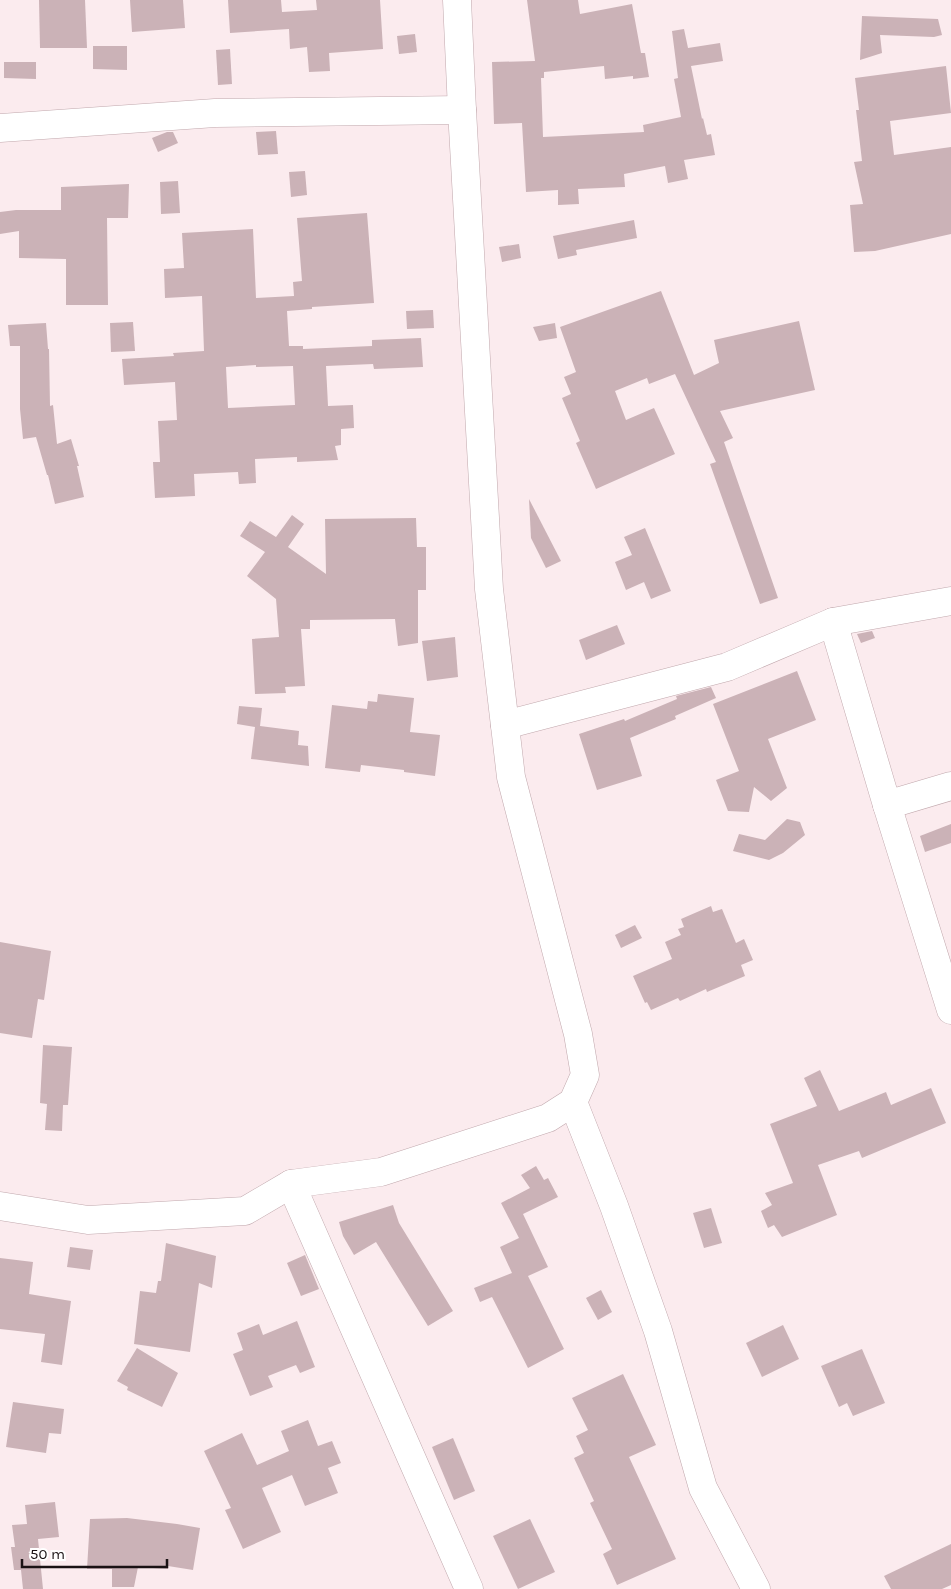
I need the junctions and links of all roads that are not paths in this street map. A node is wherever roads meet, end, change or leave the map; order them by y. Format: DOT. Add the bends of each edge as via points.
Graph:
graph roads {
  1 [pos="457,0"];
  2 [pos="462,110"];
  3 [pos="0,128"];
  4 [pos="951,601"];
  5 [pos="833,622"];
  6 [pos="505,725"];
  7 [pos="951,786"];
  8 [pos="887,805"];
  9 [pos="951,1010"];
  10 [pos="573,1102"];
  11 [pos="291,1184"];
  12 [pos="0,1206"];
  13 [pos="469,1589"];
  14 [pos="756,1589"];
  1 -- 2 [label="street"];
  2 -- 3 [label="street" via="215,113"];
  2 -- 6 [label="street" via="489,589"];
  4 -- 5 [label="street"];
  5 -- 6 [label="street" via="727,667"];
  5 -- 8 [label="street"];
  6 -- 10 [label="street" via="511,777 578,1034 585,1075"];
  7 -- 8 [label="street"];
  8 -- 9 [label="street"];
  10 -- 11 [label="street" via="548,1118 380,1172"];
  10 -- 14 [label="street" via="658,1331 703,1488"];
  11 -- 12 [label="street" via="245,1211 88,1220"];
  11 -- 13 [label="street"];
}
